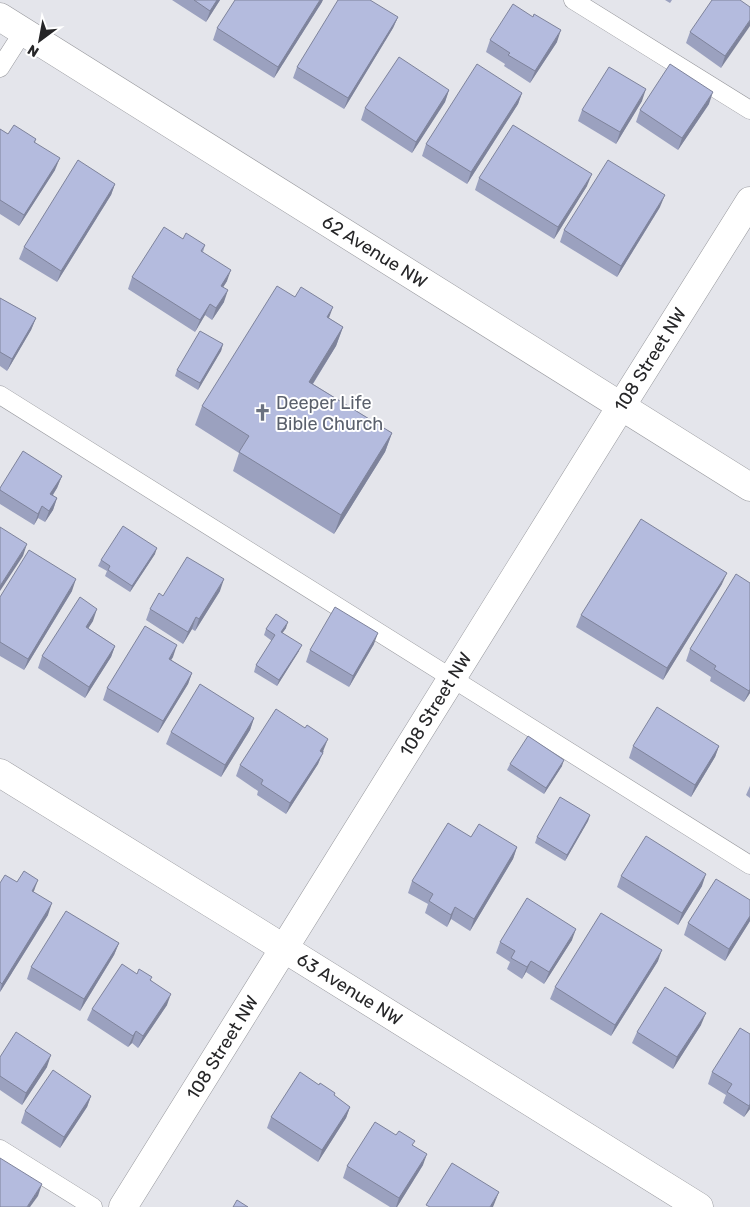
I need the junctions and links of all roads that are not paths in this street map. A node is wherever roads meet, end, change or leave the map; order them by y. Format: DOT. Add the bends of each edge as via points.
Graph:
graph roads {
  1 [pos="573,0"];
  2 [pos="0,17"];
  3 [pos="23,32"];
  4 [pos="0,68"];
  5 [pos="750,110"];
  6 [pos="750,201"];
  7 [pos="0,396"];
  8 [pos="621,406"];
  9 [pos="750,487"];
  10 [pos="452,678"];
  11 [pos="0,772"];
  12 [pos="750,866"];
  13 [pos="284,949"];
  14 [pos="0,1149"];
  15 [pos="92,1207"];
  16 [pos="123,1207"];
  17 [pos="699,1207"];
  1 -- 5 [label="lane"];
  2 -- 3 [label="street, 62 Avenue NW"];
  3 -- 4 [label="lane"];
  3 -- 8 [label="street, 62 Avenue NW"];
  6 -- 8 [label="street, 108 Street NW"];
  7 -- 10 [label="lane"];
  8 -- 9 [label="street, 62 Avenue NW"];
  8 -- 10 [label="street, 108 Street NW"];
  10 -- 12 [label="lane"];
  10 -- 13 [label="street, 108 Street NW"];
  11 -- 13 [label="street, 63 Avenue NW"];
  13 -- 16 [label="street, 108 Street NW"];
  13 -- 17 [label="street, 63 Avenue NW"];
  14 -- 15 [label="lane"];
}
